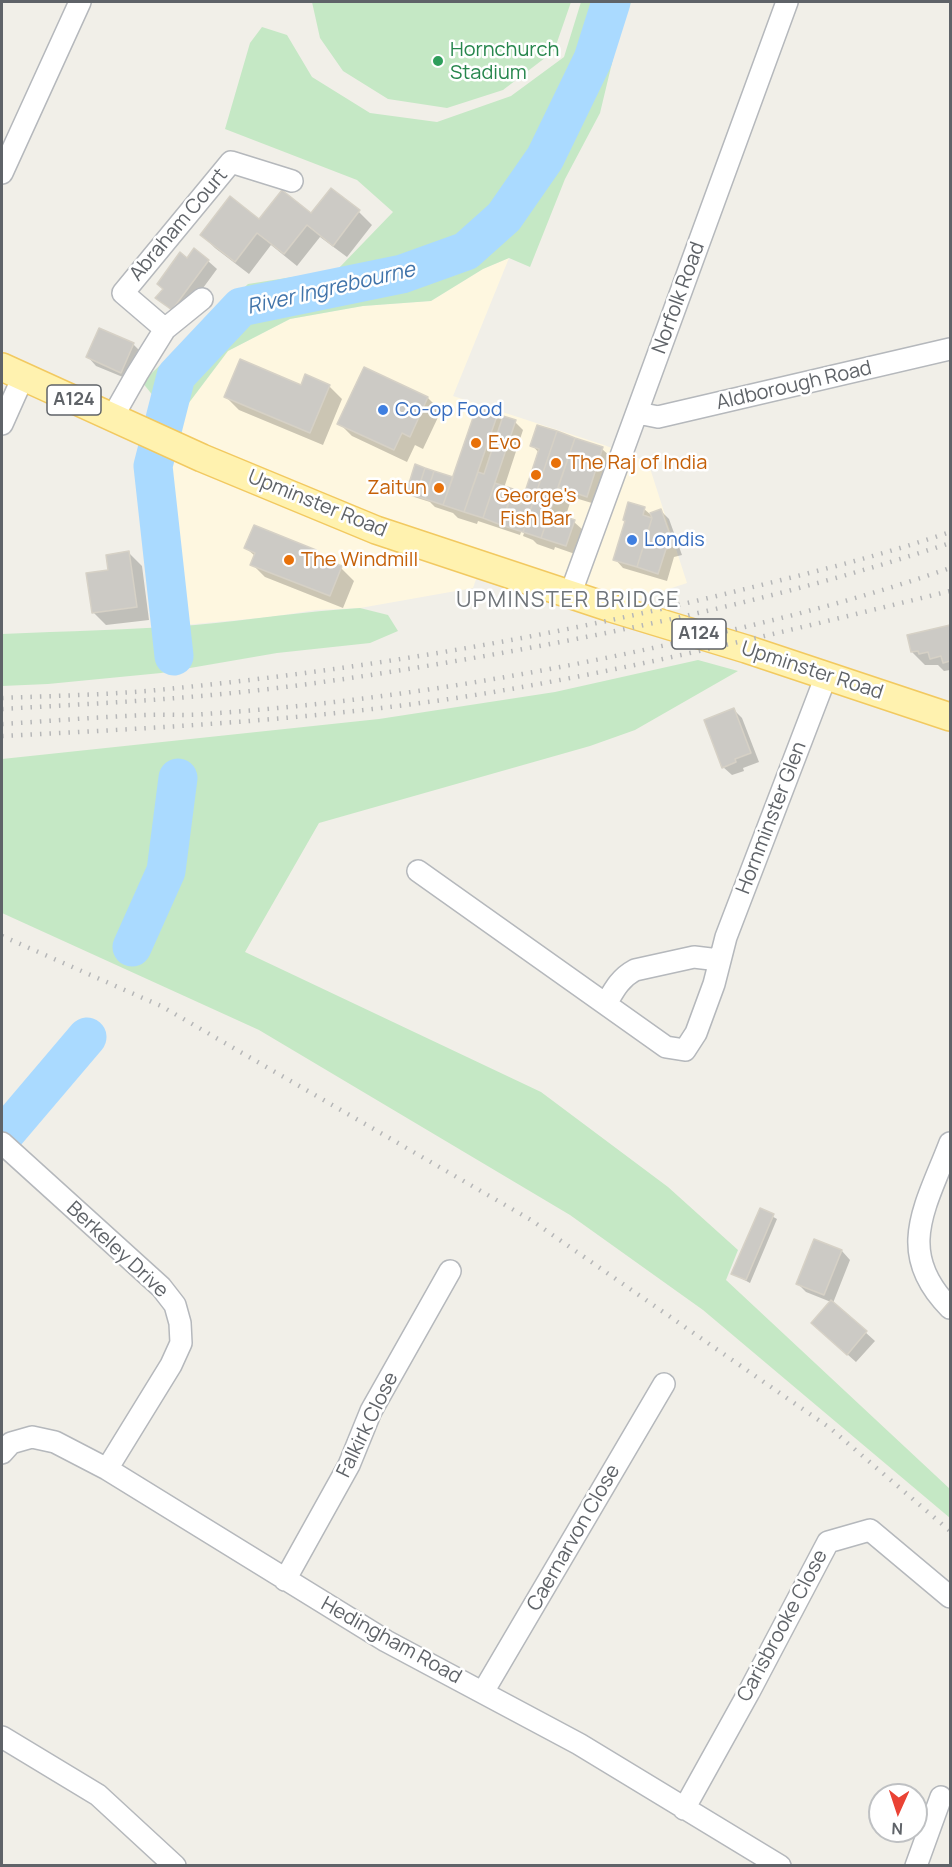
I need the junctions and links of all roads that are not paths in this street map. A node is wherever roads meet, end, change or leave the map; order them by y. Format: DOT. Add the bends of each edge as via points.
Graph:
graph roads {
  1 [pos="80,2"];
  2 [pos="787,2"];
  3 [pos="2,173"];
  4 [pos="292,181"];
  5 [pos="202,299"];
  6 [pos="165,329"];
  7 [pos="951,349"];
  8 [pos="12,372"];
  9 [pos="638,413"];
  10 [pos="112,418"];
  11 [pos="2,424"];
  12 [pos="570,595"];
  13 [pos="826,676"];
  14 [pos="951,717"];
  15 [pos="418,871"];
  16 [pos="719,960"];
  17 [pos="606,1004"];
  18 [pos="2,1143"];
  19 [pos="951,1143"];
  20 [pos="450,1271"];
  21 [pos="951,1308"];
  22 [pos="664,1384"];
  23 [pos="2,1453"];
  24 [pos="107,1469"];
  25 [pos="285,1580"];
  26 [pos="951,1597"];
  27 [pos="483,1692"];
  28 [pos="2,1737"];
  29 [pos="941,1797"];
  30 [pos="684,1809"];
  31 [pos="175,1866"];
  32 [pos="780,1866"];
  33 [pos="916,1866"];
  1 -- 3 [label="street"];
  2 -- 9 [label="street, Norfolk Road"];
  4 -- 6 [label="street, Abraham Court" via="231,162 123,293"];
  5 -- 6 [label="street"];
  6 -- 10 [label="street"];
  7 -- 9 [label="street, Aldborough Road" via="658,417"];
  8 -- 10 [label="main road, Upminster Road / A124"];
  8 -- 11 [label="street"];
  9 -- 12 [label="street, Norfolk Road"];
  10 -- 12 [label="main road, Upminster Road / A124" via="376,530"];
  12 -- 13 [label="main road, Upminster Road / A124"];
  13 -- 14 [label="main road, Upminster Road / A124"];
  13 -- 16 [label="street, Hornminster Glen"];
  15 -- 17 [label="street, Hornminster Glen"];
  16 -- 17 [label="street" via="694,957 635,970 619,982"];
  16 -- 17 [label="street, Hornminster Glen" via="696,1033 685,1050 666,1047"];
  18 -- 24 [label="street, Berkeley Drive" via="176,1305 181,1343"];
  19 -- 21 [label="street" via="921,1219 919,1248 927,1278"];
  20 -- 25 [label="street, Falkirk Close" via="371,1411 350,1465"];
  22 -- 27 [label="street, Caernarvon Close"];
  23 -- 24 [label="street, Hedingham Road" via="11,1443 32,1437 55,1442"];
  24 -- 25 [label="street, Hedingham Road"];
  25 -- 27 [label="street, Hedingham Road" via="386,1641"];
  26 -- 30 [label="street, Carisbrooke Close" via="870,1530 828,1542"];
  27 -- 30 [label="street, Hedingham Road" via="579,1744"];
  28 -- 31 [label="street" via="98,1795"];
  29 -- 33 [label="street"];
  30 -- 32 [label="street, Hedingham Road"];
}
